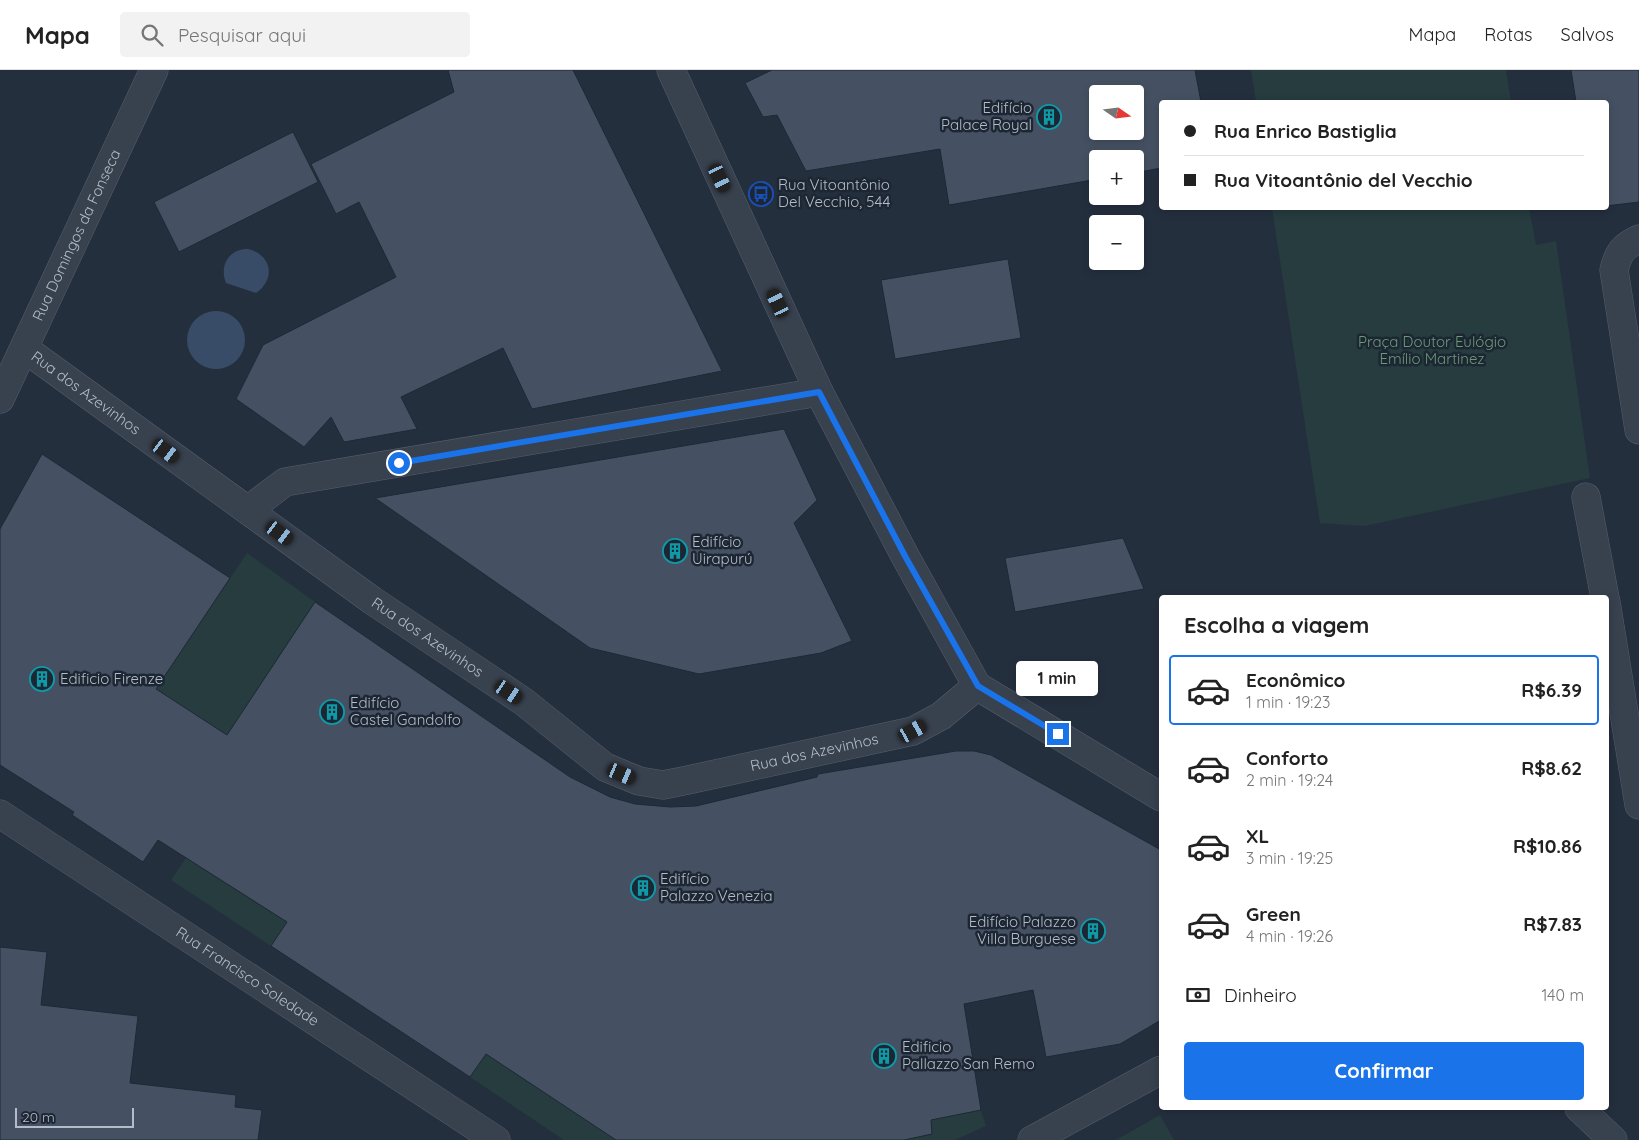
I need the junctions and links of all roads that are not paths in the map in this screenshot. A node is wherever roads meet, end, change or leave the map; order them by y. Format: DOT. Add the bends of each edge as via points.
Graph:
graph roads {
  1 [pos="154,70"];
  2 [pos="671,70"];
  3 [pos="1628,246"];
  4 [pos="25,349"];
  5 [pos="819,392"];
  6 [pos="0,399"];
  7 [pos="1639,430"];
  8 [pos="1586,497"];
  9 [pos="248,510"];
  10 [pos="1605,595"];
  11 [pos="1609,620"];
  12 [pos="978,686"];
  13 [pos="1159,796"];
  14 [pos="1639,805"];
  15 [pos="0,814"];
  16 [pos="1159,1071"];
  17 [pos="1581,1110"];
  18 [pos="496,1140"];
  19 [pos="1032,1140"];
  20 [pos="1613,1140"];
  1 -- 4 [label="street, Rua Domingos da Fonseca"];
  2 -- 5 [label="street"];
  3 -- 7 [label="street" via="1614,270"];
  4 -- 6 [label="street, Rua Domingos da Fonseca"];
  4 -- 9 [label="street, Rua dos Azevinhos"];
  5 -- 9 [label="street" via="284,482"];
  5 -- 12 [label="street"];
  8 -- 10 [label="street"];
  9 -- 12 [label="street, Rua dos Azevinhos" via="373,601 524,702 606,767 639,781 663,785 913,731 942,716"];
  11 -- 14 [label="street"];
  12 -- 13 [label="street"];
  15 -- 18 [label="street, Rua Francisco Soledade"];
  16 -- 19 [label="street"];
  17 -- 20 [label="street"];
}
